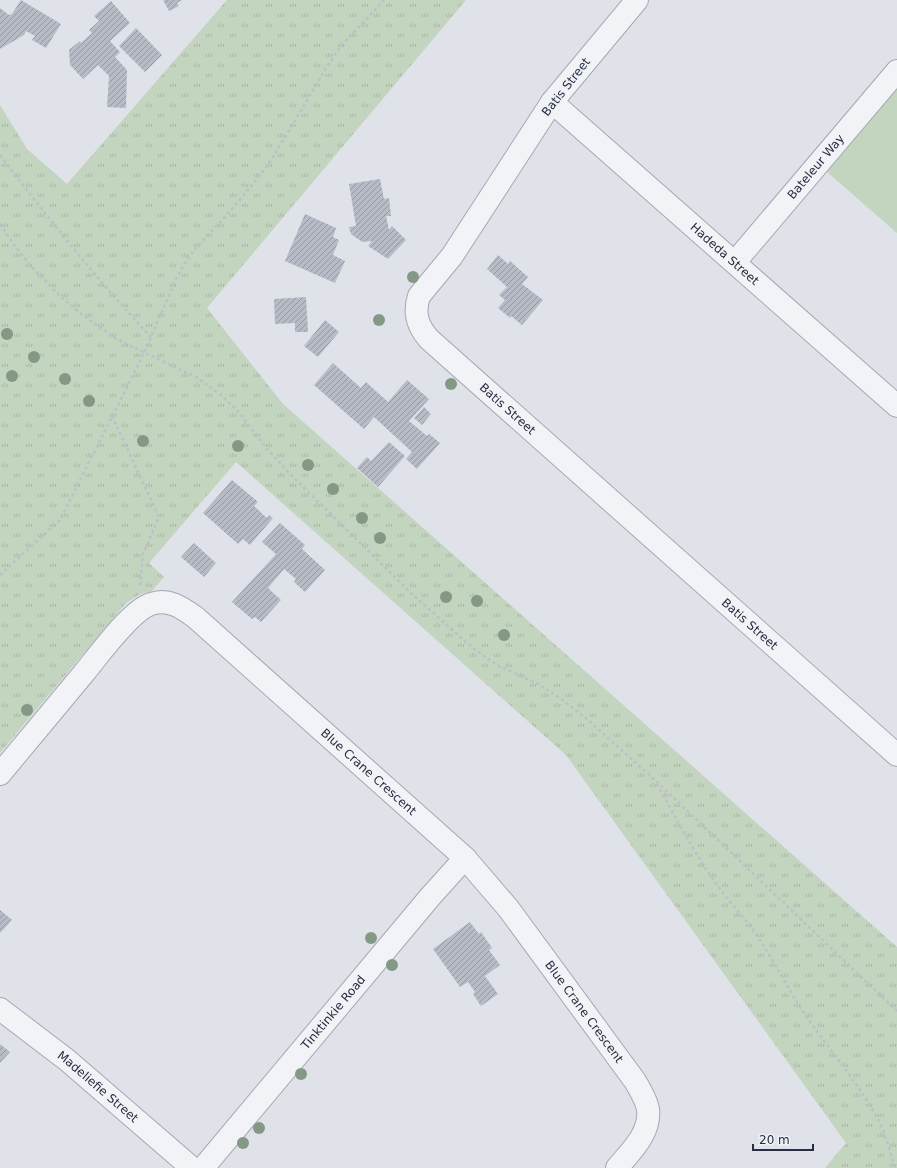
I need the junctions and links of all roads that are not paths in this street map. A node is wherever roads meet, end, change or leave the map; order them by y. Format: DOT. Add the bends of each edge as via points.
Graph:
graph roads {
  1 [pos="637,0"];
  2 [pos="897,71"];
  3 [pos="552,102"];
  4 [pos="735,262"];
  5 [pos="897,406"];
  6 [pos="897,755"];
  7 [pos="0,774"];
  8 [pos="465,858"];
  9 [pos="0,1009"];
  10 [pos="192,1168"];
  11 [pos="203,1168"];
  12 [pos="617,1168"];
  1 -- 3 [label="street, Batis Street"];
  2 -- 4 [label="street, Bateleur Way"];
  3 -- 4 [label="street, Hadeda Street"];
  3 -- 6 [label="street, Batis Street" via="452,256 419,296 416,305 418,324 430,340"];
  4 -- 5 [label="street, Hadeda Street"];
  7 -- 8 [label="street, Blue Crane Crescent" via="138,611 149,604 170,602 195,617"];
  8 -- 11 [label="street, Tinktinkie Road"];
  8 -- 12 [label="street, Blue Crane Crescent" via="508,908 635,1081 643,1096 648,1109 644,1134"];
  9 -- 10 [label="street, Madeliefie Street" via="67,1060"];
}
